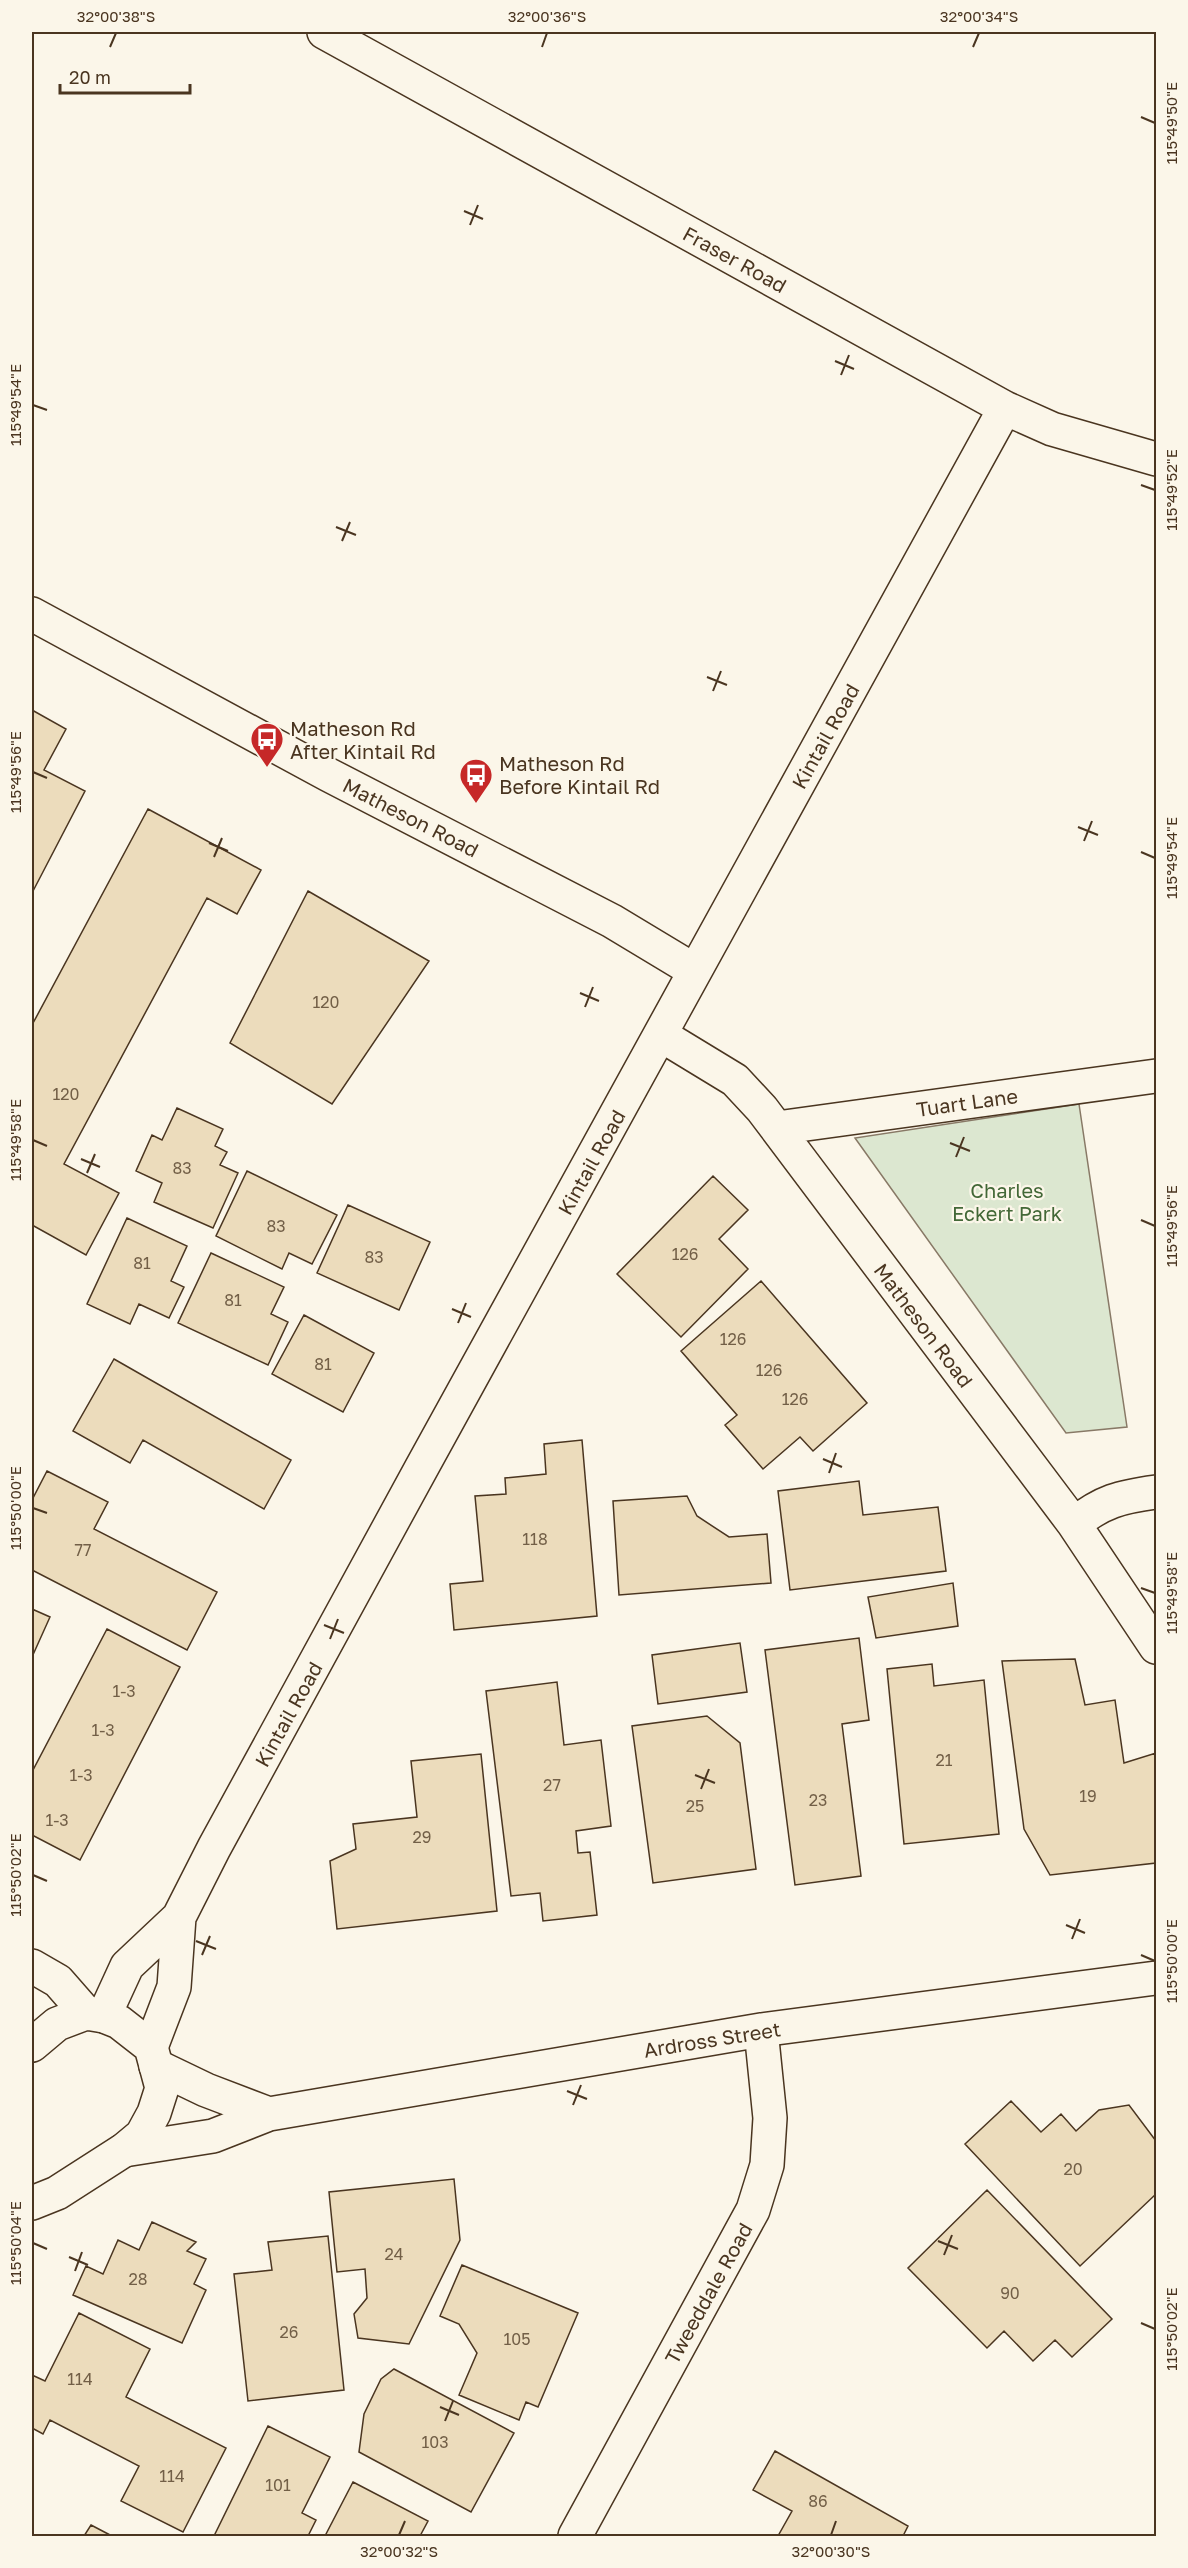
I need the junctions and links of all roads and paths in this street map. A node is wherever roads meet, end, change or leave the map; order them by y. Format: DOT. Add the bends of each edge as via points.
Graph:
graph roads {
  1 [pos="324,32"];
  2 [pos="1005,408"];
  3 [pos="1156,459"];
  4 [pos="32,614"];
  5 [pos="695,971"];
  6 [pos="660,1035"];
  7 [pos="1156,1076"];
  8 [pos="777,1128"];
  9 [pos="1156,1492"];
  10 [pos="1074,1524"];
  11 [pos="1156,1647"];
  12 [pos="179,1917"];
  13 [pos="32,1966"];
  14 [pos="1156,1978"];
  15 [pos="95,2014"];
  16 [pos="761,2030"];
  17 [pos="32,2040"];
  18 [pos="154,2056"];
  19 [pos="269,2114"];
  20 [pos="124,2150"];
  21 [pos="32,2203"];
  22 [pos="575,2536"];
  1 -- 2 [label="street, Fraser Road"];
  2 -- 3 [label="street, Fraser Road" via="1052,429"];
  2 -- 5 [label="street, Kintail Road"];
  4 -- 5 [label="street, Matheson Road" via="328,775 612,921"];
  5 -- 6 [label="street, Kintail Road"];
  6 -- 8 [label="street, Matheson Road" via="735,1080"];
  6 -- 12 [label="street, Kintail Road"];
  7 -- 8 [label="street, Tuart Lane"];
  8 -- 10 [label="street, Matheson Road"];
  9 -- 10 [label="street" via="1125,1496 1096,1507"];
  10 -- 11 [label="street, Matheson Road"];
  12 -- 15 [label="street, Kintail Road" via="127,1966"];
  12 -- 18 [label="street, Kintail Road" via="174,1987"];
  13 -- 15 [label="street" via="58,1981"];
  14 -- 16 [label="street, Ardross Street"];
  15 -- 17 [label="street" via="57,2024"];
  15 -- 18 [label="street" via="119,2022"];
  16 -- 19 [label="street, Ardross Street"];
  16 -- 22 [label="street, Tweeddale Road" via="770,2118 767,2165 753,2210"];
  18 -- 19 [label="street" via="206,2090"];
  18 -- 20 [label="street" via="162,2088 142,2135"];
  19 -- 20 [label="street, Ardross Street" via="213,2136"];
  20 -- 21 [label="street" via="57,2193"];
}
